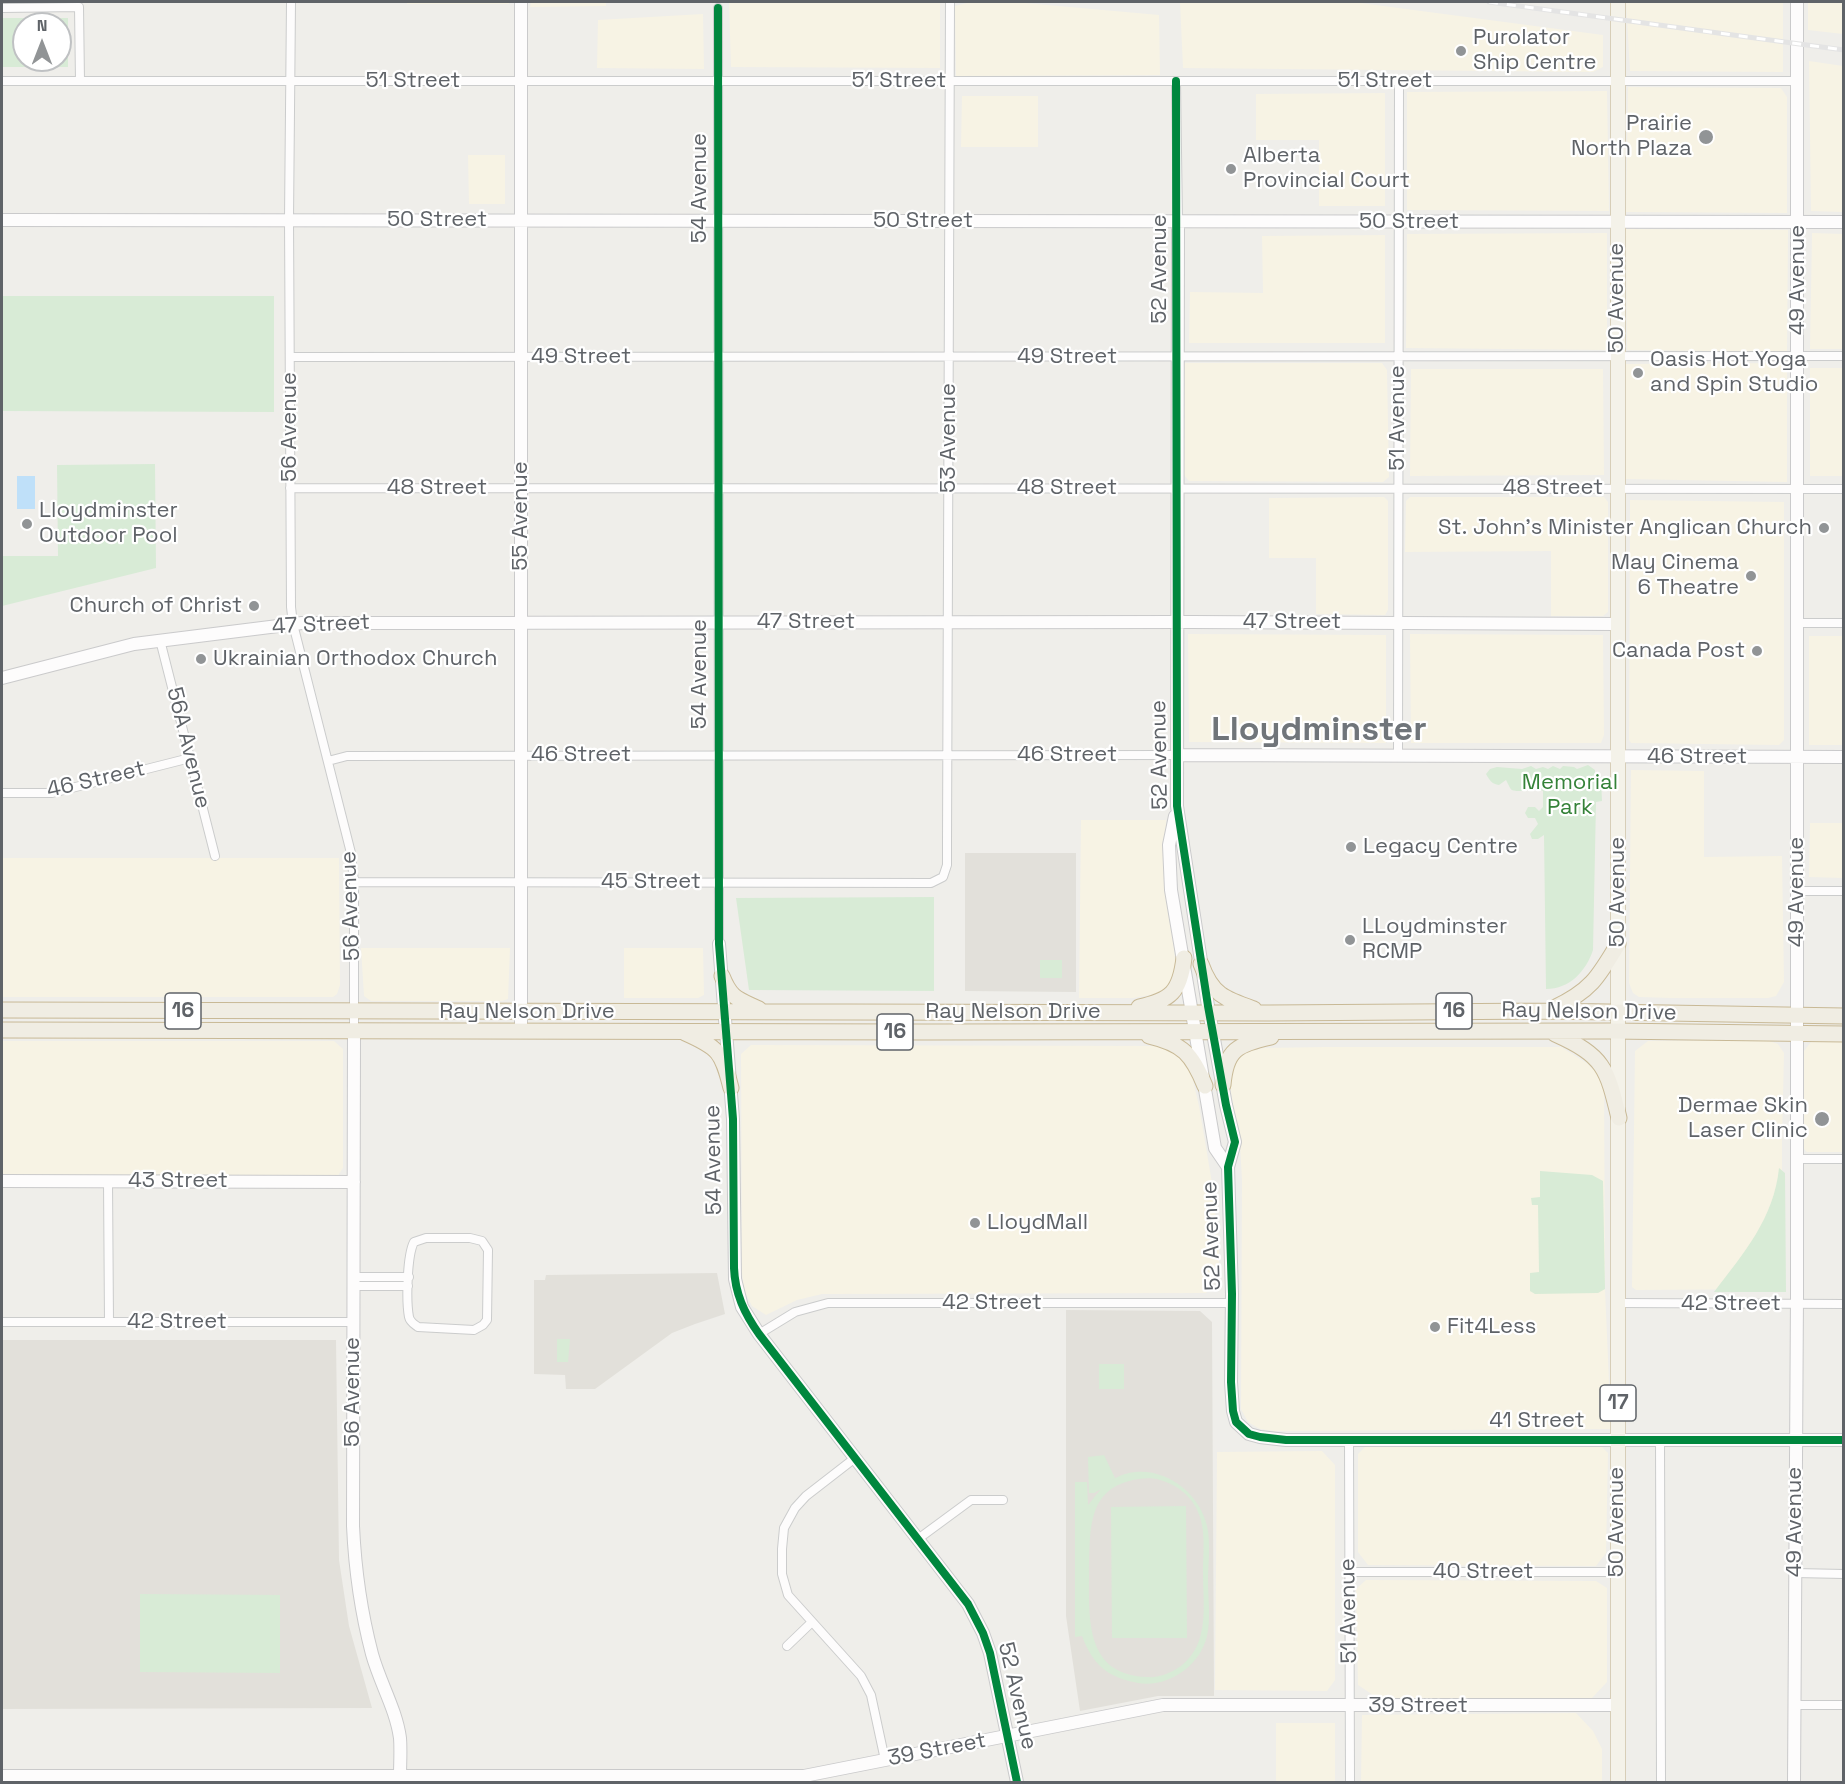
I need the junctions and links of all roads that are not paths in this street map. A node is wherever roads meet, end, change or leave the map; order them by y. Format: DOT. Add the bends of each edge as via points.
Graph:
graph roads {
  1 [pos="291,2"];
  2 [pos="521,2"];
  3 [pos="950,2"];
  4 [pos="1618,2"];
  5 [pos="1797,2"];
  6 [pos="2,8"];
  7 [pos="718,8"];
  8 [pos="2,81"];
  9 [pos="80,81"];
  10 [pos="291,81"];
  11 [pos="522,81"];
  12 [pos="718,81"];
  13 [pos="949,81"];
  14 [pos="1176,81"];
  15 [pos="1399,81"];
  16 [pos="1618,81"];
  17 [pos="1797,81"];
  18 [pos="289,219"];
  19 [pos="2,220"];
  20 [pos="520,220"];
  21 [pos="718,220"];
  22 [pos="948,221"];
  23 [pos="1178,221"];
  24 [pos="1398,222"];
  25 [pos="1617,222"];
  26 [pos="1798,222"];
  27 [pos="1844,222"];
  28 [pos="1798,355"];
  29 [pos="1178,356"];
  30 [pos="1398,356"];
  31 [pos="1617,356"];
  32 [pos="1844,356"];
  33 [pos="290,357"];
  34 [pos="521,357"];
  35 [pos="719,357"];
  36 [pos="949,357"];
  37 [pos="290,488"];
  38 [pos="521,488"];
  39 [pos="718,488"];
  40 [pos="948,488"];
  41 [pos="1177,488"];
  42 [pos="1398,488"];
  43 [pos="1617,488"];
  44 [pos="1797,488"];
  45 [pos="1844,489"];
  46 [pos="520,622"];
  47 [pos="718,622"];
  48 [pos="948,622"];
  49 [pos="1177,622"];
  50 [pos="1398,623"];
  51 [pos="1797,623"];
  52 [pos="1844,623"];
  53 [pos="293,624"];
  54 [pos="1617,624"];
  55 [pos="160,640"];
  56 [pos="2,678"];
  57 [pos="718,755"];
  58 [pos="948,755"];
  59 [pos="1177,755"];
  60 [pos="521,756"];
  61 [pos="1398,756"];
  62 [pos="1797,756"];
  63 [pos="1844,756"];
  64 [pos="1617,757"];
  65 [pos="190,758"];
  66 [pos="328,760"];
  67 [pos="2,794"];
  68 [pos="1177,806"];
  69 [pos="215,856"];
  70 [pos="945,874"];
  71 [pos="354,882"];
  72 [pos="521,882"];
  73 [pos="719,882"];
  74 [pos="1797,891"];
  75 [pos="1844,891"];
  76 [pos="719,944"];
  77 [pos="1618,945"];
  78 [pos="1184,958"];
  79 [pos="1202,964"];
  80 [pos="722,976"];
  81 [pos="2,1010"];
  82 [pos="724,1011"];
  83 [pos="765,1011"];
  84 [pos="1549,1011"];
  85 [pos="1619,1011"];
  86 [pos="354,1012"];
  87 [pos="521,1013"];
  88 [pos="1113,1013"];
  89 [pos="1193,1013"];
  90 [pos="1210,1013"];
  91 [pos="1269,1013"];
  92 [pos="1797,1015"];
  93 [pos="1844,1016"];
  94 [pos="2,1030"];
  95 [pos="680,1030"];
  96 [pos="726,1030"];
  97 [pos="354,1031"];
  98 [pos="521,1031"];
  99 [pos="1125,1031"];
  100 [pos="1550,1031"];
  101 [pos="1619,1031"];
  102 [pos="1064,1032"];
  103 [pos="1196,1032"];
  104 [pos="1213,1032"];
  105 [pos="1293,1032"];
  106 [pos="1797,1033"];
  107 [pos="1844,1034"];
  108 [pos="1042,1042"];
  109 [pos="1222,1085"];
  110 [pos="1205,1086"];
  111 [pos="730,1088"];
  112 [pos="1619,1118"];
  113 [pos="1797,1159"];
  114 [pos="1844,1159"];
  115 [pos="1228,1167"];
  116 [pos="2,1181"];
  117 [pos="108,1181"];
  118 [pos="354,1182"];
  119 [pos="353,1281"];
  120 [pos="409,1281"];
  121 [pos="1232,1303"];
  122 [pos="1618,1303"];
  123 [pos="1797,1304"];
  124 [pos="1844,1305"];
  125 [pos="2,1322"];
  126 [pos="109,1322"];
  127 [pos="353,1322"];
  128 [pos="759,1334"];
  129 [pos="1236,1422"];
  130 [pos="1349,1439"];
  131 [pos="1618,1440"];
  132 [pos="1660,1440"];
  133 [pos="1796,1440"];
  134 [pos="1844,1440"];
  135 [pos="855,1458"];
  136 [pos="1003,1500"];
  137 [pos="918,1539"];
  138 [pos="1348,1572"];
  139 [pos="1617,1572"];
  140 [pos="1795,1573"];
  141 [pos="1844,1574"];
  142 [pos="812,1622"];
  143 [pos="787,1646"];
  144 [pos="1794,1705"];
  145 [pos="1844,1705"];
  146 [pos="1350,1706"];
  147 [pos="1618,1706"];
  148 [pos="1008,1736"];
  149 [pos="885,1760"];
  150 [pos="2,1776"];
  151 [pos="400,1776"];
  152 [pos="804,1779"];
  153 [pos="60,1780"];
  154 [pos="184,1780"];
  155 [pos="308,1780"];
  156 [pos="1017,1782"];
  157 [pos="1350,1782"];
  158 [pos="1618,1782"];
  159 [pos="1661,1782"];
  160 [pos="1794,1782"];
  1 -- 10 [label="street, 56 Avenue"];
  2 -- 11 [label="street, 55 Avenue"];
  3 -- 13 [label="street, 53 Avenue"];
  4 -- 16 [label="main road, 50 Avenue"];
  5 -- 17 [label="street, 49 Avenue"];
  6 -- 9 [label="street" via="79,7"];
  7 -- 12 [label="street, 54 Avenue"];
  8 -- 9 [label="street, 51 Street"];
  9 -- 10 [label="street, 51 Street"];
  10 -- 11 [label="street, 51 Street"];
  10 -- 18 [label="street, 56 Avenue"];
  11 -- 12 [label="street, 51 Street"];
  11 -- 20 [label="street, 55 Avenue"];
  12 -- 13 [label="street, 51 Street"];
  12 -- 21 [label="street, 54 Avenue"];
  13 -- 14 [label="street, 51 Street"];
  13 -- 22 [label="street, 53 Avenue"];
  14 -- 15 [label="street, 51 Street"];
  14 -- 23 [label="street, 52 Avenue"];
  15 -- 16 [label="street, 51 Street"];
  15 -- 24 [label="street, 51 Avenue"];
  16 -- 17 [label="street, 51 Street"];
  16 -- 25 [label="main road, 50 Avenue"];
  17 -- 26 [label="street, 49 Avenue"];
  18 -- 19 [label="street, 50 Street"];
  18 -- 20 [label="street, 50 Street"];
  18 -- 33 [label="street, 56 Avenue"];
  20 -- 21 [label="street, 50 Street"];
  20 -- 34 [label="street, 55 Avenue"];
  21 -- 22 [label="street, 50 Street"];
  21 -- 35 [label="street, 54 Avenue"];
  22 -- 23 [label="street, 50 Street"];
  22 -- 36 [label="street, 53 Avenue"];
  23 -- 24 [label="street, 50 Street"];
  23 -- 29 [label="street, 52 Avenue"];
  24 -- 25 [label="street, 50 Street"];
  24 -- 30 [label="street, 51 Avenue"];
  25 -- 26 [label="street, 50 Street"];
  25 -- 31 [label="main road, 50 Avenue"];
  26 -- 27 [label="street, 50 Street"];
  26 -- 28 [label="street, 49 Avenue"];
  28 -- 31 [label="street, 49 Street"];
  28 -- 32 [label="street, 49 Street"];
  28 -- 44 [label="street, 49 Avenue"];
  29 -- 30 [label="street, 49 Street"];
  29 -- 36 [label="street, 49 Street"];
  29 -- 41 [label="street, 52 Avenue"];
  30 -- 31 [label="street, 49 Street"];
  30 -- 42 [label="street, 51 Avenue"];
  31 -- 43 [label="main road, 50 Avenue"];
  33 -- 34 [label="street, 49 Street"];
  33 -- 37 [label="street, 56 Avenue"];
  34 -- 35 [label="street, 49 Street"];
  34 -- 38 [label="street, 55 Avenue"];
  35 -- 36 [label="street, 49 Street"];
  35 -- 39 [label="street, 54 Avenue"];
  36 -- 40 [label="street, 53 Avenue"];
  37 -- 38 [label="street, 48 Street"];
  37 -- 53 [label="street, 56 Avenue"];
  38 -- 39 [label="street, 48 Street"];
  38 -- 46 [label="street, 55 Avenue"];
  39 -- 40 [label="street, 48 Street"];
  39 -- 47 [label="street, 54 Avenue"];
  40 -- 41 [label="street, 48 Street"];
  40 -- 48 [label="street, 53 Avenue"];
  41 -- 42 [label="street, 48 Street"];
  41 -- 49 [label="street, 52 Avenue"];
  42 -- 43 [label="street, 48 Street"];
  42 -- 50 [label="street, 51 Avenue"];
  43 -- 44 [label="street, 48 Street"];
  43 -- 54 [label="main road, 50 Avenue"];
  44 -- 45 [label="street, 48 Street"];
  44 -- 51 [label="street, 49 Avenue"];
  46 -- 47 [label="street, 47 Street"];
  46 -- 53 [label="street, 47 Street"];
  46 -- 60 [label="street, 55 Avenue"];
  47 -- 48 [label="street, 47 Street"];
  47 -- 57 [label="street, 54 Avenue"];
  48 -- 49 [label="street, 47 Street"];
  48 -- 58 [label="street, 53 Avenue"];
  49 -- 50 [label="street, 47 Street"];
  49 -- 59 [label="street, 52 Avenue"];
  50 -- 54 [label="street, 47 Street"];
  50 -- 61 [label="street, 51 Avenue"];
  51 -- 52 [label="street"];
  51 -- 62 [label="street, 49 Avenue"];
  53 -- 55 [label="street, 47 Street"];
  53 -- 66 [label="street, 56 Avenue"];
  54 -- 64 [label="main road, 50 Avenue"];
  55 -- 56 [label="street, 47 Street"];
  55 -- 65 [label="street, 56A Avenue"];
  57 -- 58 [label="street, 46 Street"];
  57 -- 60 [label="street, 46 Street"];
  57 -- 73 [label="street, 54 Avenue"];
  58 -- 59 [label="street, 46 Street"];
  58 -- 70 [label="street, 53 Avenue"];
  59 -- 61 [label="street, 46 Street"];
  59 -- 68 [label="street, 52 Avenue"];
  60 -- 66 [label="street, 46 Street" via="347,756"];
  60 -- 72 [label="street, 55 Avenue"];
  61 -- 64 [label="street, 46 Street"];
  62 -- 63 [label="street, 46 Street"];
  62 -- 64 [label="street, 46 Street"];
  62 -- 74 [label="street, 49 Avenue"];
  64 -- 77 [label="main road, 50 Avenue"];
  65 -- 67 [label="street, 46 Street" via="52,794"];
  65 -- 69 [label="street, 56A Avenue"];
  66 -- 71 [label="street, 56 Avenue" via="351,853"];
  68 -- 78 [label="street, 52 Avenue" via="1169,845 1170,874"];
  68 -- 79 [label="street, 52 Avenue"];
  70 -- 73 [label="street, 45 Street" via="930,883"];
  71 -- 72 [label="street, 45 Street"];
  71 -- 86 [label="street, 56 Avenue"];
  72 -- 73 [label="street, 45 Street"];
  72 -- 87 [label="street, 55 Avenue"];
  73 -- 76 [label="street, 54 Avenue"];
  74 -- 75 [label="street"];
  74 -- 92 [label="street, 49 Avenue"];
  76 -- 80 [label="street, 54 Avenue"];
  77 -- 84 [label="highway" via="1589,988"];
  77 -- 85 [label="main road, 50 Avenue"];
  78 -- 88 [label="highway" via="1177,988 1170,996"];
  78 -- 89 [label="street, 52 Avenue"];
  79 -- 90 [label="street, 52 Avenue"];
  79 -- 91 [label="highway" via="1214,989 1231,1001"];
  80 -- 82 [label="street, 54 Avenue"];
  80 -- 83 [label="highway" via="728,992"];
  81 -- 86 [label="highway, Ray Nelson Drive / 16"];
  82 -- 83 [label="highway, Ray Nelson Drive / 16"];
  82 -- 87 [label="highway, Ray Nelson Drive / 16"];
  82 -- 96 [label="street, 54 Avenue"];
  83 -- 88 [label="highway, Ray Nelson Drive / 16"];
  84 -- 85 [label="highway, Ray Nelson Drive / 16"];
  84 -- 91 [label="highway, Ray Nelson Drive / 16"];
  85 -- 92 [label="highway, Ray Nelson Drive / 16"];
  85 -- 101 [label="main road, 50 Avenue"];
  86 -- 87 [label="highway, Ray Nelson Drive / 16"];
  86 -- 97 [label="street, 56 Avenue"];
  87 -- 98 [label="street, 55 Avenue"];
  88 -- 89 [label="highway, Ray Nelson Drive / 16"];
  89 -- 90 [label="highway, Ray Nelson Drive / 16"];
  89 -- 103 [label="street, 52 Avenue"];
  90 -- 91 [label="highway, Ray Nelson Drive / 16"];
  90 -- 104 [label="street, 52 Avenue"];
  92 -- 93 [label="highway, Ray Nelson Drive / 16"];
  92 -- 106 [label="street, 49 Avenue"];
  94 -- 97 [label="highway, Ray Nelson Drive / 16"];
  95 -- 96 [label="highway, Ray Nelson Drive / 16"];
  95 -- 98 [label="highway, Ray Nelson Drive / 16"];
  95 -- 111 [label="highway" via="716,1050 725,1065"];
  96 -- 102 [label="highway, Ray Nelson Drive / 16"];
  96 -- 111 [label="street, 54 Avenue"];
  97 -- 98 [label="highway, Ray Nelson Drive / 16"];
  97 -- 118 [label="street, 56 Avenue"];
  99 -- 102 [label="highway, Ray Nelson Drive / 16"];
  99 -- 103 [label="highway, Ray Nelson Drive / 16"];
  99 -- 110 [label="highway" via="1163,1039 1181,1048 1196,1064"];
  100 -- 101 [label="highway, Ray Nelson Drive / 16"];
  100 -- 105 [label="highway, Ray Nelson Drive / 16"];
  100 -- 112 [label="highway" via="1602,1064"];
  101 -- 106 [label="highway, Ray Nelson Drive / 16"];
  101 -- 112 [label="main road, 50 Avenue / 17"];
  102 -- 108 [label="highway"];
  103 -- 104 [label="highway, Ray Nelson Drive / 16"];
  103 -- 110 [label="street, 52 Avenue"];
  104 -- 105 [label="highway, Ray Nelson Drive / 16"];
  104 -- 109 [label="street, 52 Avenue"];
  105 -- 109 [label="highway" via="1259,1040 1233,1052 1226,1061"];
  106 -- 107 [label="highway, Ray Nelson Drive / 16"];
  106 -- 113 [label="street, 49 Avenue"];
  109 -- 115 [label="street, 52 Avenue" via="1235,1142"];
  110 -- 115 [label="street, 52 Avenue" via="1215,1148"];
  111 -- 128 [label="street, 54 Avenue" via="735,1279 742,1306"];
  112 -- 122 [label="main road, 50 Avenue / 17"];
  113 -- 114 [label="street"];
  113 -- 123 [label="street, 49 Avenue"];
  115 -- 121 [label="street, 52 Avenue"];
  116 -- 117 [label="street, 43 Street"];
  117 -- 118 [label="street, 43 Street"];
  117 -- 126 [label="street"];
  118 -- 119 [label="street, 56 Avenue"];
  119 -- 120 [label="street"];
  119 -- 127 [label="street, 56 Avenue"];
  120 -- 120 [label="street" via="409,1317 418,1327 474,1329 487,1320 488,1250 483,1241 419,1239 411,1247"];
  121 -- 128 [label="street, 42 Street" via="828,1304 795,1312"];
  121 -- 129 [label="street, 52 Avenue" via="1231,1397"];
  122 -- 123 [label="street, 42 Street"];
  122 -- 131 [label="main road, 50 Avenue / 17"];
  123 -- 124 [label="street, 42 Street"];
  123 -- 133 [label="street, 49 Avenue"];
  125 -- 126 [label="street, 42 Street"];
  126 -- 127 [label="street, 42 Street"];
  127 -- 151 [label="street, 56 Avenue" via="355,1559 373,1657 400,1739"];
  128 -- 135 [label="street, 52 Avenue"];
  129 -- 130 [label="street, 41 Street" via="1249,1434 1260,1437"];
  130 -- 131 [label="street, 41 Street"];
  130 -- 138 [label="street, 51 Avenue"];
  131 -- 132 [label="street, 41 Street"];
  131 -- 139 [label="main road, 50 Avenue / 17"];
  132 -- 133 [label="street, 41 Street"];
  132 -- 159 [label="street, 50 Avenue"];
  133 -- 134 [label="street, 41 Street"];
  133 -- 140 [label="street, 49 Avenue"];
  135 -- 137 [label="street, 52 Avenue"];
  135 -- 142 [label="street" via="806,1496 784,1528 783,1574 788,1595"];
  136 -- 137 [label="street" via="971,1500"];
  137 -- 148 [label="street, 52 Avenue" via="968,1604 983,1633"];
  138 -- 139 [label="street, 40 Street"];
  138 -- 146 [label="street, 51 Avenue"];
  139 -- 147 [label="main road, 50 Avenue / 17"];
  140 -- 141 [label="street"];
  140 -- 144 [label="street, 49 Avenue"];
  142 -- 143 [label="street"];
  142 -- 149 [label="street" via="861,1676 872,1695"];
  144 -- 145 [label="street"];
  144 -- 160 [label="street, 49 Avenue"];
  146 -- 147 [label="street, 39 Street"];
  146 -- 148 [label="street, 39 Street" via="1163,1705"];
  146 -- 157 [label="street, 51 Avenue"];
  147 -- 158 [label="main road, 50 Avenue / 17"];
  148 -- 149 [label="street, 39 Street"];
  148 -- 156 [label="street, 52 Avenue"];
  149 -- 152 [label="street, 39 Street"];
  150 -- 153 [label="street, 39 Street"];
  151 -- 152 [label="street, 39 Street"];
  151 -- 155 [label="street, 39 Street"];
  153 -- 154 [label="street, 39 Street"];
  154 -- 155 [label="street, 39 Street"];
}
